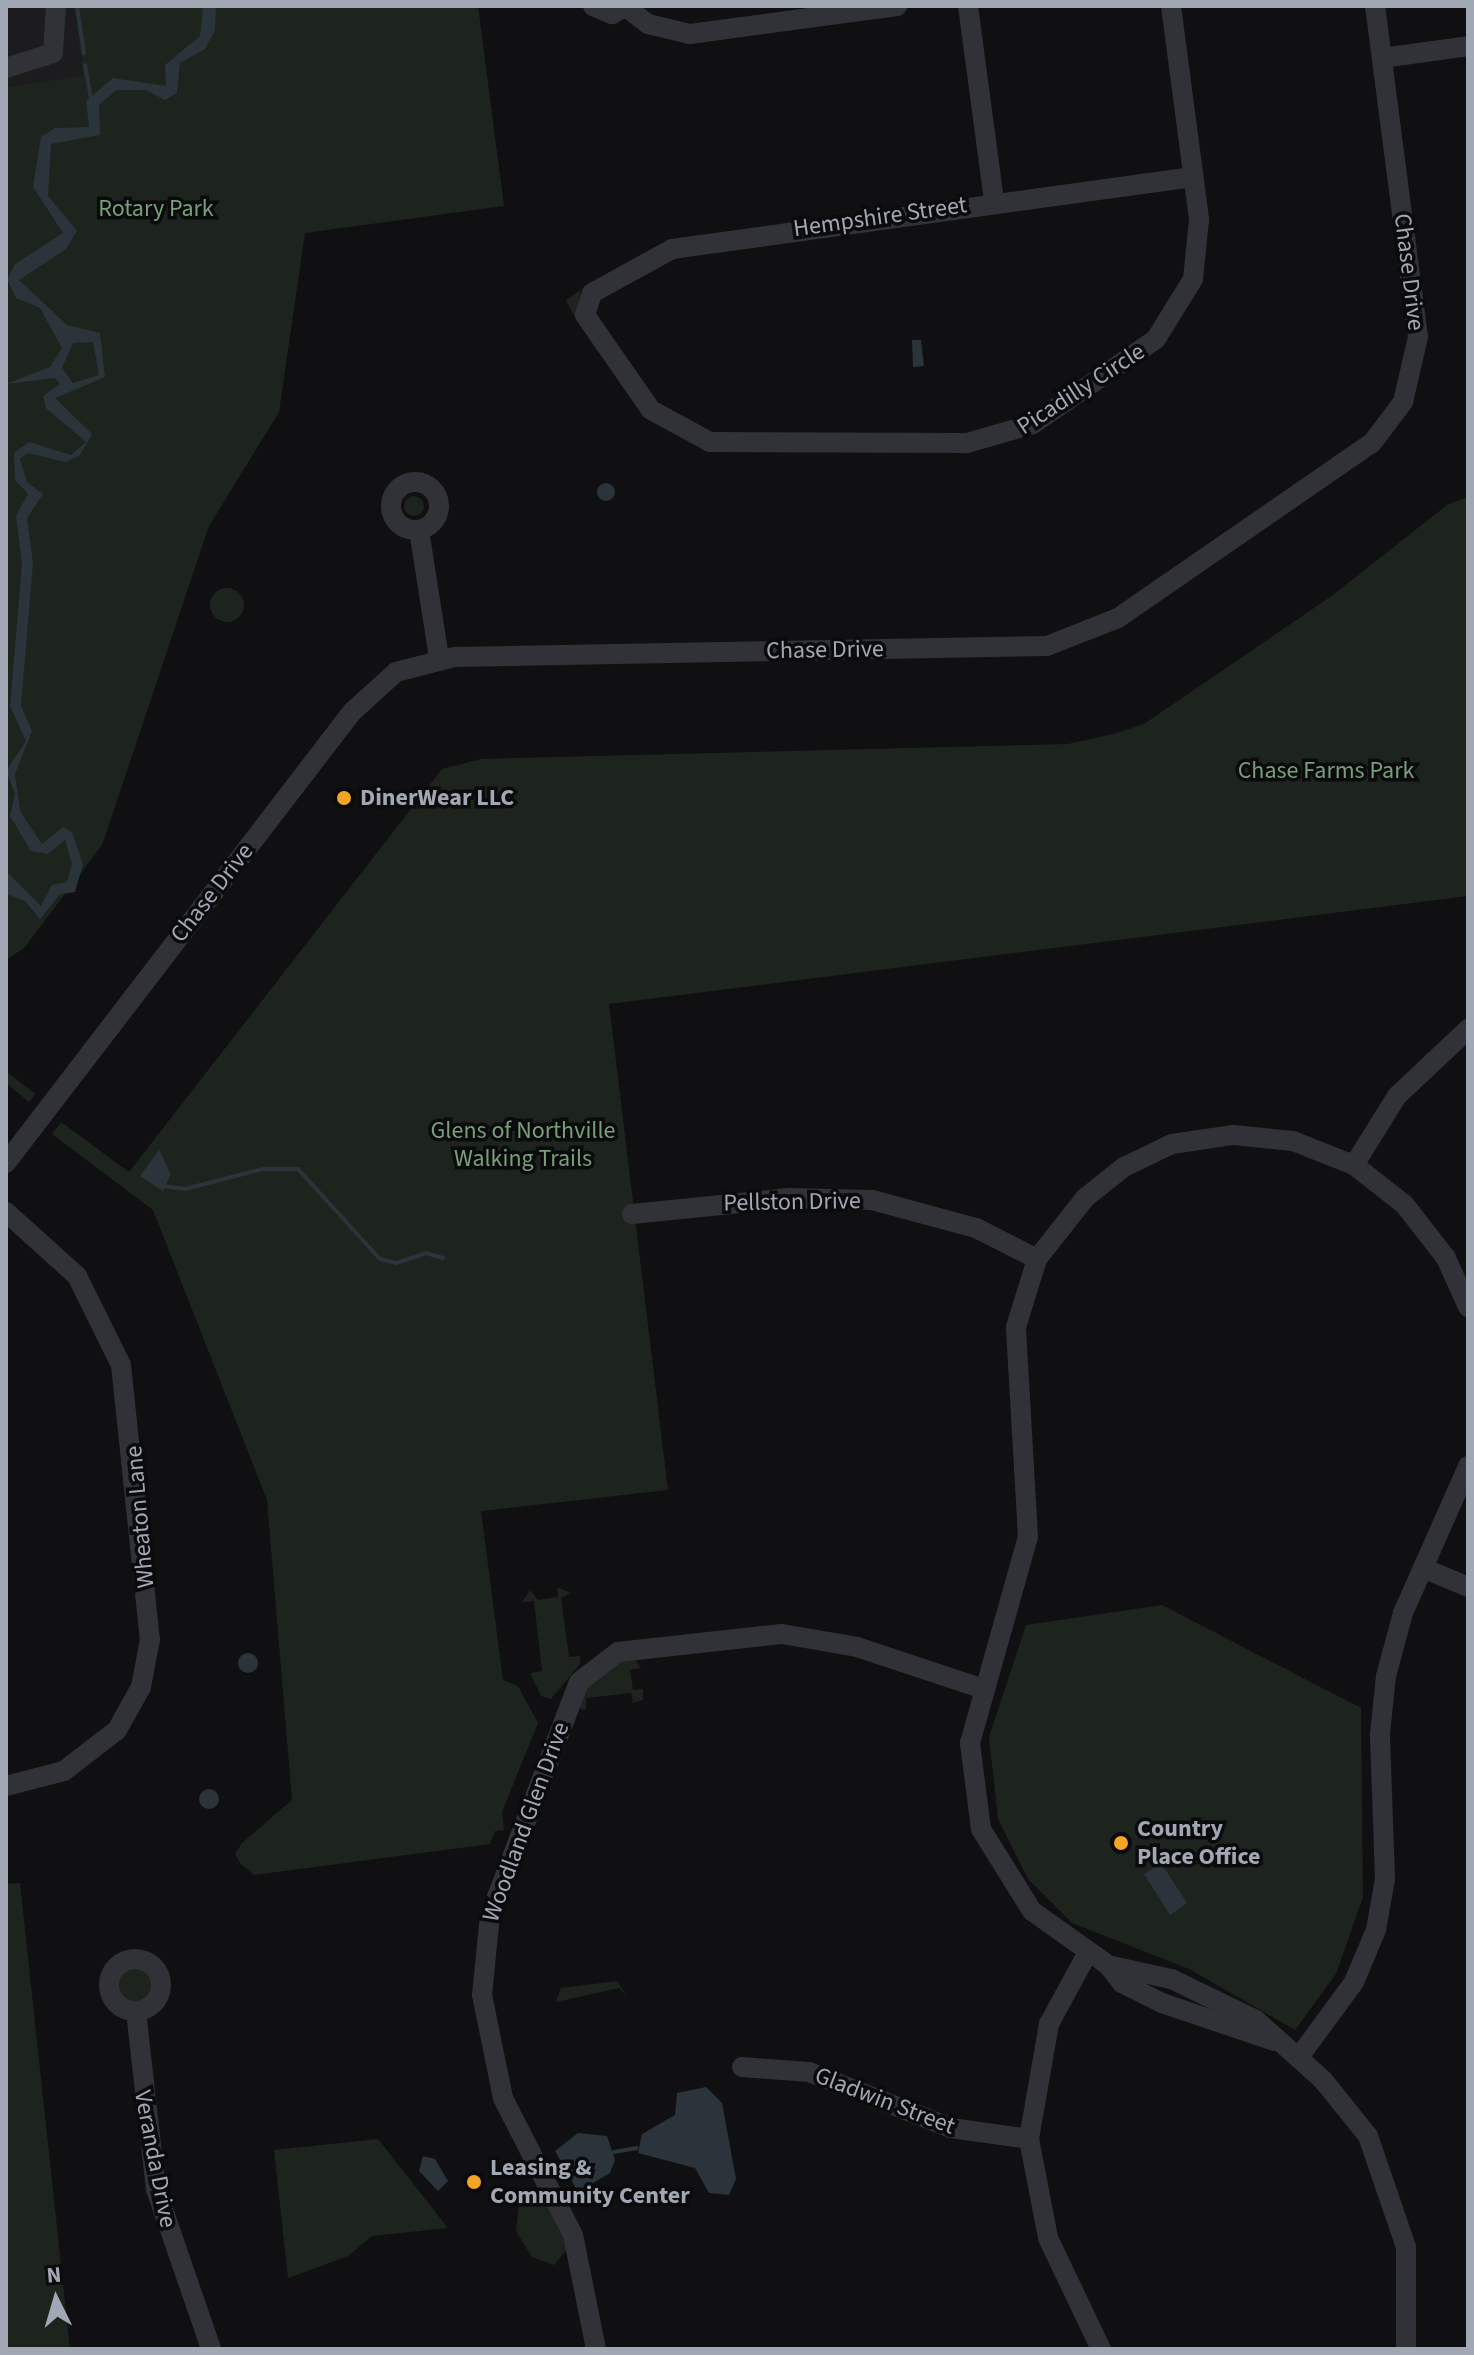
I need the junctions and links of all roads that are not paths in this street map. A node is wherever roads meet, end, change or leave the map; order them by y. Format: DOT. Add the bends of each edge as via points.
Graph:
graph roads {
  1 [pos="56,6"];
  2 [pos="593,6"];
  3 [pos="897,6"];
  4 [pos="968,6"];
  5 [pos="1171,6"];
  6 [pos="1375,6"];
  7 [pos="627,7"];
  8 [pos="1468,46"];
  9 [pos="1382,58"];
  10 [pos="6,68"];
  11 [pos="1193,177"];
  12 [pos="994,202"];
  13 [pos="585,304"];
  14 [pos="419,530"];
  15 [pos="439,658"];
  16 [pos="1468,1029"];
  17 [pos="6,1163"];
  18 [pos="1354,1165"];
  19 [pos="6,1212"];
  20 [pos="632,1214"];
  21 [pos="1037,1259"];
  22 [pos="1468,1307"];
  23 [pos="1468,1466"];
  24 [pos="1423,1568"];
  25 [pos="1468,1587"];
  26 [pos="981,1688"];
  27 [pos="6,1786"];
  28 [pos="1087,1954"];
  29 [pos="136,2011"];
  30 [pos="1299,2057"];
  31 [pos="742,2067"];
  32 [pos="1029,2139"];
  33 [pos="211,2349"];
  34 [pos="596,2349"];
  35 [pos="1101,2349"];
  36 [pos="1406,2349"];
  1 -- 10 [label="street" via="53,53"];
  2 -- 7 [label="street" via="612,14"];
  3 -- 7 [label="street" via="690,34 648,24"];
  4 -- 12 [label="street"];
  5 -- 11 [label="street, Picadilly Circle"];
  6 -- 9 [label="street, Chase Drive"];
  8 -- 9 [label="street"];
  9 -- 15 [label="street, Chase Drive" via="1417,321 1418,352 1403,402 1365,449 1118,618 1047,646"];
  11 -- 12 [label="street, Hempshire Street"];
  11 -- 13 [label="street, Picadilly Circle" via="1199,250 1174,318 1144,349 1050,413 993,440 739,446 701,439 664,420 638,396 591,329"];
  12 -- 13 [label="street, Hempshire Street" via="672,249 592,293"];
  14 -- 15 [label="street"];
  15 -- 17 [label="street, Chase Drive" via="396,672 366,696"];
  16 -- 18 [label="street" via="1397,1096"];
  18 -- 21 [label="street" via="1251,1135 1172,1144 1101,1184"];
  18 -- 22 [label="street" via="1420,1221"];
  19 -- 27 [label="street, Wheaton Lane" via="77,1276 121,1365 150,1639 146,1671 117,1730 64,1771"];
  20 -- 21 [label="street, Pellston Drive" via="789,1198 872,1200 976,1228"];
  21 -- 26 [label="street" via="1014,1340 1028,1537 1018,1591"];
  23 -- 24 [label="street"];
  24 -- 25 [label="street"];
  24 -- 30 [label="street" via="1393,1642 1382,1701 1385,1868 1376,1930 1354,1982"];
  26 -- 28 [label="street" via="970,1772 986,1841 1032,1911"];
  26 -- 34 [label="street, Woodland Glen Drive" via="811,1637 685,1642 618,1652 579,1682 506,1865 484,1946 491,2062 568,2220"];
  28 -- 30 [label="street" via="1108,1965 1209,1993 1256,2020 1274,2041"];
  28 -- 32 [label="street" via="1049,2024"];
  29 -- 33 [label="street, Veranda Drive" via="156,2189"];
  30 -- 36 [label="street" via="1368,2136 1387,2176 1408,2261"];
  31 -- 32 [label="street, Gladwin Street" via="809,2072 951,2128"];
  32 -- 35 [label="street" via="1048,2238"];
}
